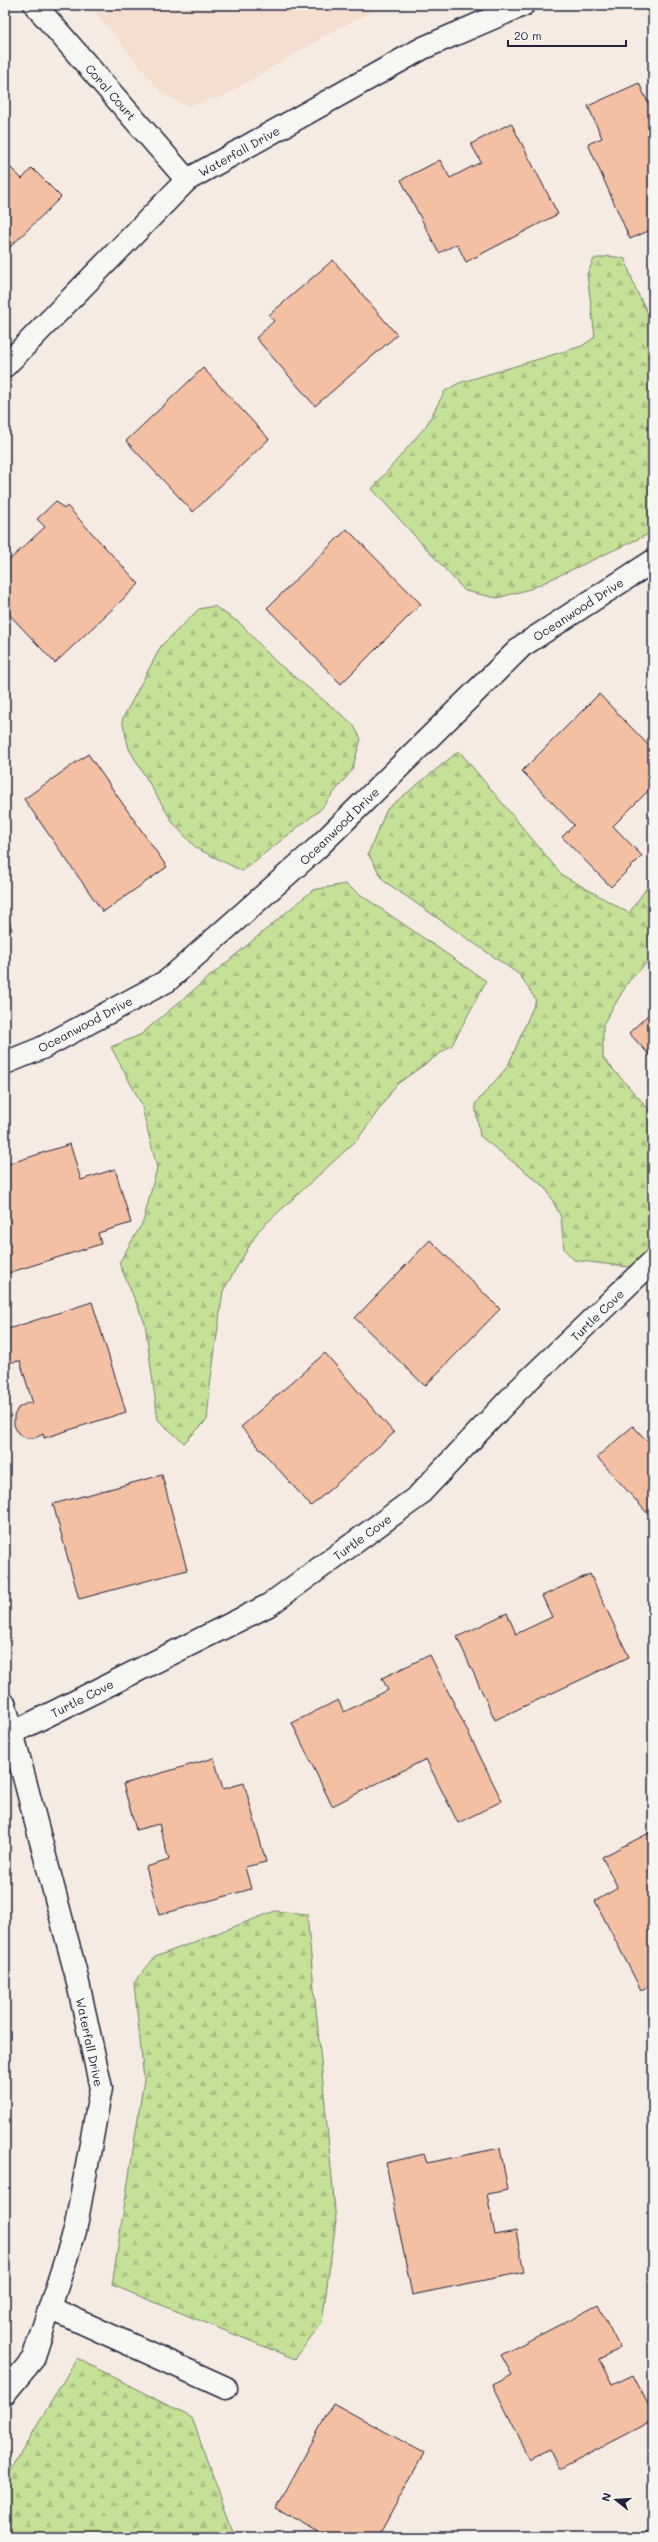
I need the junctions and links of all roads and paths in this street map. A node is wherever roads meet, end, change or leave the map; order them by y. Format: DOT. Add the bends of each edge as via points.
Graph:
graph roads {
  1 [pos="35,5"];
  2 [pos="522,5"];
  3 [pos="187,180"];
  4 [pos="5,366"];
  5 [pos="653,561"];
  6 [pos="5,1063"];
  7 [pos="653,1261"];
  8 [pos="5,1705"];
  9 [pos="12,1733"];
  10 [pos="50,2308"];
  11 [pos="226,2388"];
  12 [pos="5,2393"];
  1 -- 3 [label="street, Coral Court"];
  2 -- 3 [label="street, Waterfall Drive" via="423,48"];
  3 -- 4 [label="street, Waterfall Drive"];
  5 -- 6 [label="street, Oceanwood Drive" via="522,646 316,849 167,981 42,1048"];
  7 -- 9 [label="street, Turtle Cove" via="518,1390 417,1497 269,1605"];
  8 -- 9 [label="street, Waterfall Drive"];
  9 -- 10 [label="street, Waterfall Drive" via="76,1974 101,2088 75,2231"];
  10 -- 11 [label="street"];
  10 -- 12 [label="street, Waterfall Drive" via="33,2358"];
}
